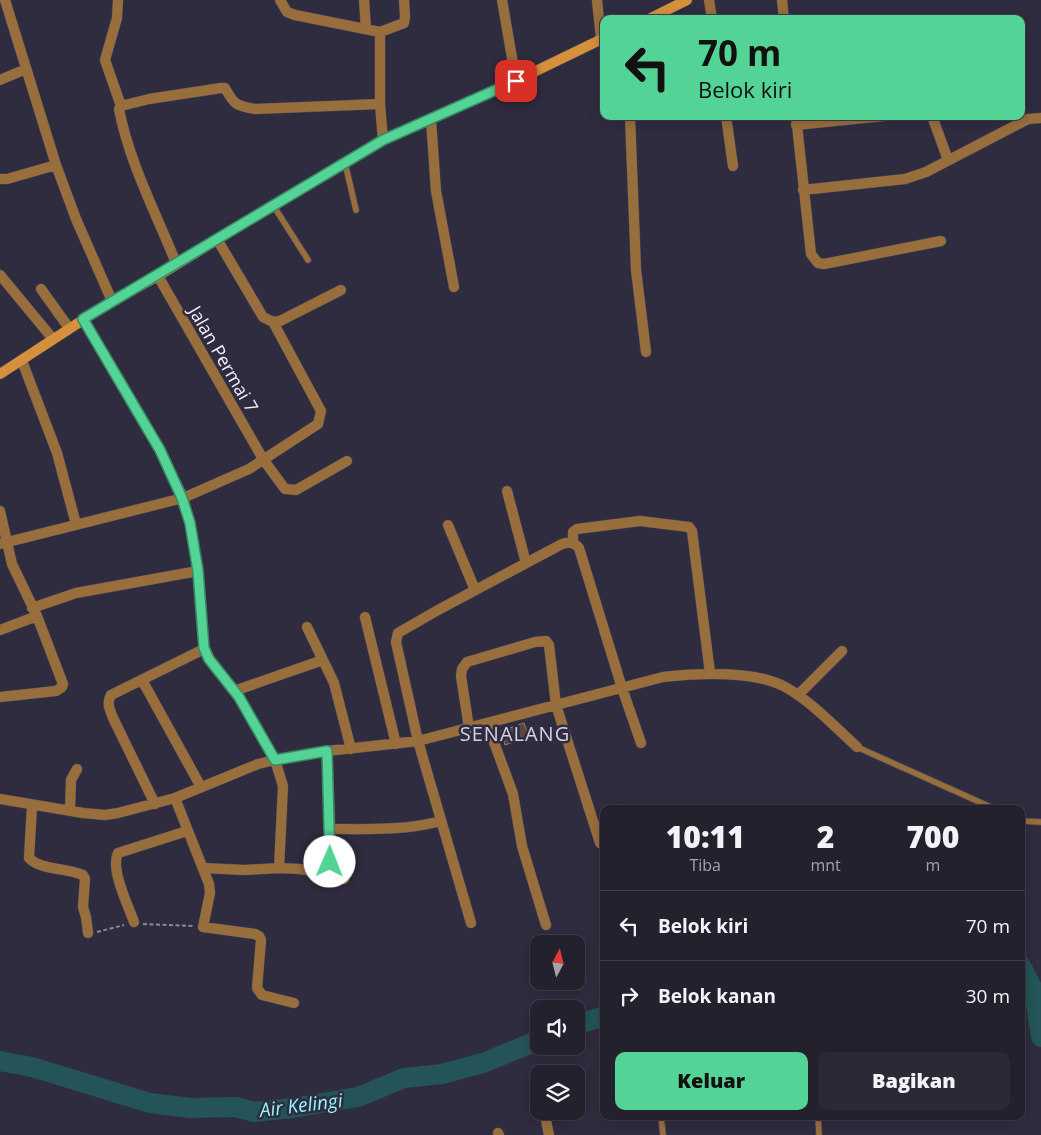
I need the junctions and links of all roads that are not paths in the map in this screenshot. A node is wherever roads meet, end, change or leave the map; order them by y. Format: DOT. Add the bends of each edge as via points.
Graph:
graph roads {
  1 [pos="5,0"];
  2 [pos="118,0"];
  3 [pos="280,0"];
  4 [pos="364,0"];
  5 [pos="404,0"];
  6 [pos="502,0"];
  7 [pos="597,0"];
  8 [pos="710,0"];
  9 [pos="782,0"];
  10 [pos="681,2"];
  11 [pos="657,15"];
  12 [pos="712,15"];
  13 [pos="784,15"];
  14 [pos="600,23"];
  15 [pos="366,29"];
  16 [pos="380,32"];
  17 [pos="600,40"];
  18 [pos="26,69"];
  19 [pos="0,80"];
  20 [pos="516,81"];
  21 [pos="380,104"];
  22 [pos="121,106"];
  23 [pos="1041,118"];
  24 [pos="431,120"];
  25 [pos="630,120"];
  26 [pos="727,120"];
  27 [pos="796,120"];
  28 [pos="933,120"];
  29 [pos="383,140"];
  30 [pos="948,160"];
  31 [pos="345,163"];
  32 [pos="56,165"];
  33 [pos="733,166"];
  34 [pos="0,179"];
  35 [pos="803,190"];
  36 [pos="274,205"];
  37 [pos="356,210"];
  38 [pos="217,239"];
  39 [pos="941,242"];
  40 [pos="308,260"];
  41 [pos="176,263"];
  42 [pos="0,275"];
  43 [pos="158,276"];
  44 [pos="454,287"];
  45 [pos="41,289"];
  46 [pos="341,290"];
  47 [pos="112,301"];
  48 [pos="83,319"];
  49 [pos="273,322"];
  50 [pos="69,328"];
  51 [pos="53,338"];
  52 [pos="646,352"];
  53 [pos="22,361"];
  54 [pos="0,374"];
  55 [pos="263,459"];
  56 [pos="347,460"];
  57 [pos="507,491"];
  58 [pos="182,498"];
  59 [pos="0,511"];
  60 [pos="76,524"];
  61 [pos="448,525"];
  62 [pos="3,543"];
  63 [pos="572,543"];
  64 [pos="526,563"];
  65 [pos="198,571"];
  66 [pos="475,590"];
  67 [pos="34,612"];
  68 [pos="365,617"];
  69 [pos="307,627"];
  70 [pos="0,630"];
  71 [pos="204,648"];
  72 [pos="842,651"];
  73 [pos="323,660"];
  74 [pos="710,673"];
  75 [pos="142,680"];
  76 [pos="622,688"];
  77 [pos="234,691"];
  78 [pos="798,695"];
  79 [pos="0,697"];
  80 [pos="556,705"];
  81 [pos="487,723"];
  82 [pos="469,728"];
  83 [pos="418,741"];
  84 [pos="641,743"];
  85 [pos="396,744"];
  86 [pos="857,747"];
  87 [pos="352,748"];
  88 [pos="327,751"];
  89 [pos="275,760"];
  90 [pos="76,769"];
  91 [pos="200,787"];
  92 [pos="175,798"];
  93 [pos="0,799"];
  94 [pos="155,804"];
  95 [pos="986,805"];
  96 [pos="32,806"];
  97 [pos="70,811"];
  98 [pos="441,821"];
  99 [pos="1025,821"];
  100 [pos="1041,822"];
  101 [pos="330,829"];
  102 [pos="187,830"];
  103 [pos="600,843"];
  104 [pos="203,868"];
  105 [pos="279,868"];
  106 [pos="329,875"];
  107 [pos="344,879"];
  108 [pos="134,922"];
  109 [pos="472,923"];
  110 [pos="546,925"];
  111 [pos="88,933"];
  112 [pos="294,1003"];
  113 [pos="546,1120"];
  114 [pos="661,1120"];
  115 [pos="818,1120"];
  116 [pos="549,1135"];
  117 [pos="663,1135"];
  118 [pos="819,1135"];
  1 -- 18 [label="street"];
  2 -- 22 [label="street" via="117,18 105,60"];
  3 -- 15 [label="street" via="287,12 295,15"];
  4 -- 15 [label="street"];
  5 -- 16 [label="street" via="404,23"];
  6 -- 20 [label="street"];
  7 -- 14 [label="street"];
  8 -- 12 [label="street"];
  9 -- 13 [label="street"];
  10 -- 11 [label="main road"];
  15 -- 16 [label="street"];
  16 -- 21 [label="street"];
  17 -- 20 [label="main road"];
  18 -- 19 [label="street"];
  18 -- 32 [label="street"];
  20 -- 24 [label="main road"];
  21 -- 22 [label="street" via="255,109 233,102 225,88 221,88"];
  21 -- 29 [label="street"];
  22 -- 41 [label="street" via="136,166"];
  23 -- 30 [label="street" via="1028,119"];
  24 -- 29 [label="main road"];
  24 -- 44 [label="street" via="436,191"];
  25 -- 52 [label="street" via="636,270"];
  26 -- 33 [label="street"];
  27 -- 35 [label="street"];
  28 -- 30 [label="street"];
  29 -- 31 [label="main road"];
  30 -- 35 [label="street" via="905,179"];
  31 -- 36 [label="main road"];
  31 -- 37 [label="lane"];
  32 -- 34 [label="street"];
  32 -- 47 [label="street"];
  35 -- 39 [label="street" via="811,254 818,263"];
  36 -- 38 [label="main road"];
  36 -- 40 [label="lane"];
  38 -- 41 [label="main road"];
  38 -- 49 [label="street" via="263,317"];
  41 -- 43 [label="main road"];
  42 -- 51 [label="street"];
  43 -- 47 [label="main road"];
  43 -- 55 [label="street, Jalan Permai 7"];
  45 -- 50 [label="street"];
  46 -- 49 [label="street"];
  47 -- 48 [label="main road"];
  48 -- 50 [label="main road"];
  48 -- 58 [label="street" via="160,450"];
  49 -- 55 [label="street" via="322,411 318,424"];
  50 -- 51 [label="main road"];
  51 -- 53 [label="main road"];
  53 -- 54 [label="main road"];
  53 -- 60 [label="street" via="57,453"];
  55 -- 56 [label="street, Jalan Permai 7" via="286,489 291,490"];
  55 -- 58 [label="street" via="229,479"];
  57 -- 64 [label="street"];
  58 -- 60 [label="street"];
  58 -- 65 [label="street"];
  59 -- 62 [label="street"];
  60 -- 62 [label="street"];
  61 -- 66 [label="street"];
  62 -- 67 [label="street"];
  63 -- 64 [label="street" via="562,544"];
  63 -- 74 [label="street" via="573,532 577,529 640,521 689,527"];
  63 -- 76 [label="street" via="579,548"];
  64 -- 66 [label="street"];
  65 -- 67 [label="street" via="76,593"];
  65 -- 71 [label="street"];
  66 -- 83 [label="street" via="402,630 396,637"];
  67 -- 70 [label="street"];
  67 -- 79 [label="street" via="61,677 62,687 56,691"];
  68 -- 85 [label="street"];
  69 -- 73 [label="street"];
  71 -- 75 [label="street"];
  71 -- 77 [label="street"];
  72 -- 78 [label="street"];
  73 -- 77 [label="street"];
  73 -- 87 [label="street" via="336,689"];
  74 -- 76 [label="street" via="663,677"];
  74 -- 78 [label="street" via="771,682"];
  75 -- 91 [label="street"];
  75 -- 94 [label="street" via="111,695 108,704"];
  76 -- 80 [label="street"];
  76 -- 84 [label="street"];
  77 -- 89 [label="street"];
  78 -- 86 [label="street"];
  80 -- 81 [label="street"];
  80 -- 82 [label="street" via="549,644 544,640 467,662 461,676"];
  80 -- 103 [label="street"];
  81 -- 82 [label="street"];
  81 -- 110 [label="street" via="513,794 522,846"];
  82 -- 83 [label="street"];
  83 -- 85 [label="street"];
  83 -- 98 [label="street"];
  85 -- 87 [label="street"];
  86 -- 95 [label="lane"];
  87 -- 88 [label="street"];
  88 -- 89 [label="street"];
  88 -- 101 [label="street"];
  89 -- 91 [label="street"];
  89 -- 105 [label="street" via="283,786"];
  90 -- 97 [label="street" via="71,780"];
  91 -- 92 [label="street"];
  92 -- 94 [label="street"];
  92 -- 102 [label="street"];
  93 -- 96 [label="street"];
  94 -- 97 [label="street" via="105,815"];
  96 -- 97 [label="street"];
  96 -- 111 [label="street" via="29,858 44,866 83,875 83,907"];
  98 -- 101 [label="street" via="395,829"];
  98 -- 109 [label="street"];
  99 -- 100 [label="lane"];
  101 -- 106 [label="street"];
  102 -- 104 [label="street"];
  102 -- 108 [label="street" via="118,853 116,869"];
  104 -- 105 [label="street"];
  104 -- 112 [label="street" via="210,893 203,927 259,936 258,992"];
  105 -- 106 [label="street"];
  106 -- 107 [label="street"];
  113 -- 116 [label="street"];
  114 -- 117 [label="lane"];
  115 -- 118 [label="lane"];
}
